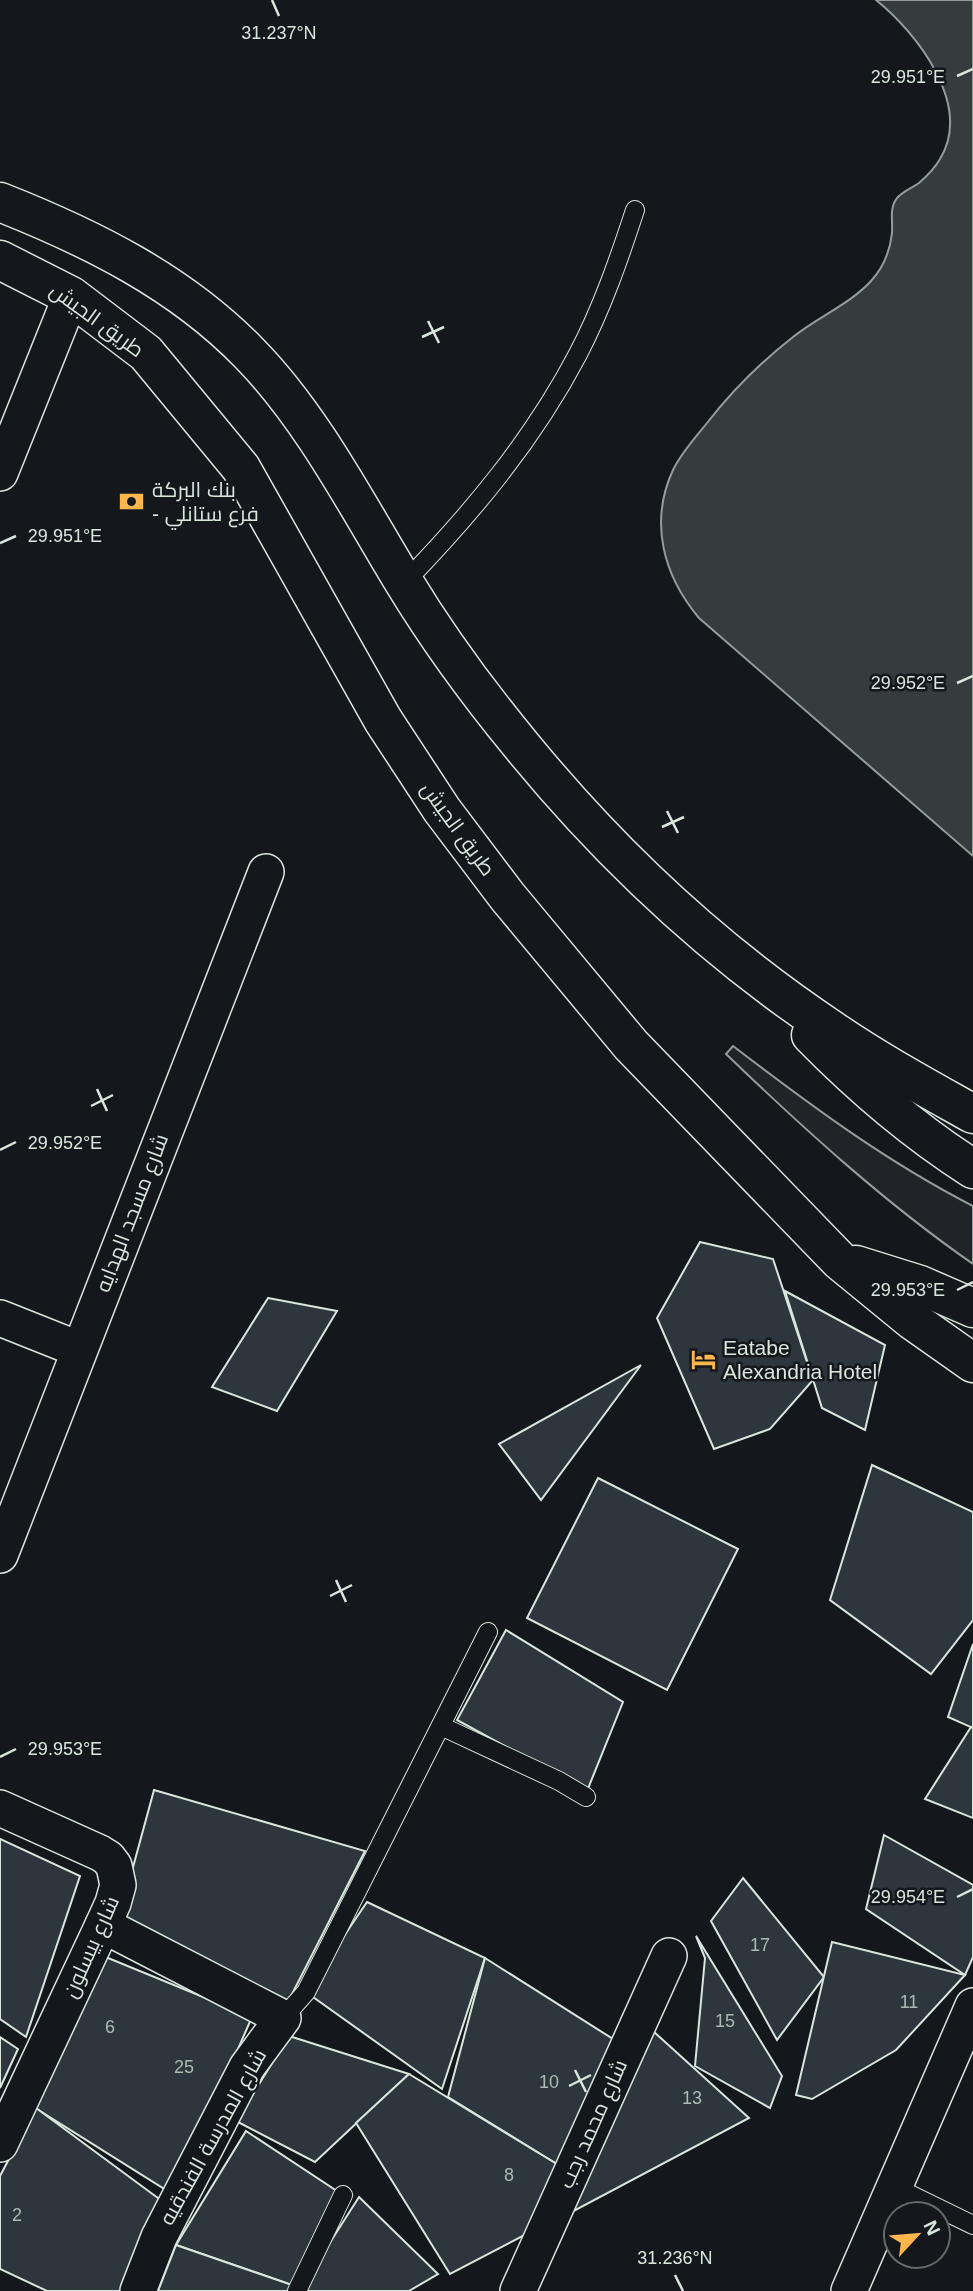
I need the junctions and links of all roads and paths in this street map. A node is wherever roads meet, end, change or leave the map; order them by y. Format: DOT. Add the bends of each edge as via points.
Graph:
graph roads {
  1 [pos="0,202"];
  2 [pos="635,210"];
  3 [pos="0,260"];
  4 [pos="71,296"];
  5 [pos="0,472"];
  6 [pos="404,583"];
  7 [pos="266,872"];
  8 [pos="772,988"];
  9 [pos="973,1114"];
  10 [pos="973,1169"];
  11 [pos="840,1261"];
  12 [pos="973,1308"];
  13 [pos="0,1318"];
  14 [pos="78,1349"];
  15 [pos="973,1363"];
  16 [pos="0,1555"];
  17 [pos="488,1633"];
  18 [pos="441,1726"];
  19 [pos="586,1797"];
  20 [pos="0,1808"];
  21 [pos="103,1925"];
  22 [pos="668,1956"];
  23 [pos="973,2006"];
  24 [pos="283,2018"];
  25 [pos="0,2144"];
  26 [pos="895,2187"];
  27 [pos="343,2195"];
  28 [pos="973,2225"];
  29 [pos="138,2291"];
  30 [pos="298,2291"];
  31 [pos="518,2291"];
  32 [pos="849,2291"];
  1 -- 6 [label="highway" via="109,250 182,295 250,353 305,421"];
  2 -- 6 [label="lane" via="610,283 578,354 540,420 494,483"];
  3 -- 4 [label="highway, طريق الجيش"];
  4 -- 5 [label="street"];
  4 -- 11 [label="highway, طريق الجيش" via="146,353 241,468 383,720 506,896 631,1045"];
  6 -- 8 [label="highway" via="482,696 587,821 713,941"];
  7 -- 14 [label="street, شارع مسجد الهدايه"];
  8 -- 9 [label="highway" via="895,1071"];
  8 -- 10 [label="highway" via="864,1087"];
  11 -- 12 [label="highway" via="920,1285"];
  11 -- 15 [label="highway, طريق الجيش"];
  13 -- 14 [label="street"];
  14 -- 16 [label="street, شارع مسجد الهدايه"];
  17 -- 18 [label="lane"];
  18 -- 19 [label="lane"];
  18 -- 24 [label="lane" via="306,1992"];
  20 -- 21 [label="street, شارع بيسلون" via="108,1858 118,1885"];
  21 -- 24 [label="street"];
  21 -- 25 [label="street, شارع بيسلون"];
  22 -- 31 [label="street, شارع محمد رجب"];
  23 -- 26 [label="street"];
  24 -- 29 [label="street, شارع المدرسة الفندقيه" via="247,2067 159,2236"];
  26 -- 28 [label="lane"];
  26 -- 32 [label="street"];
  27 -- 30 [label="lane"];
}
